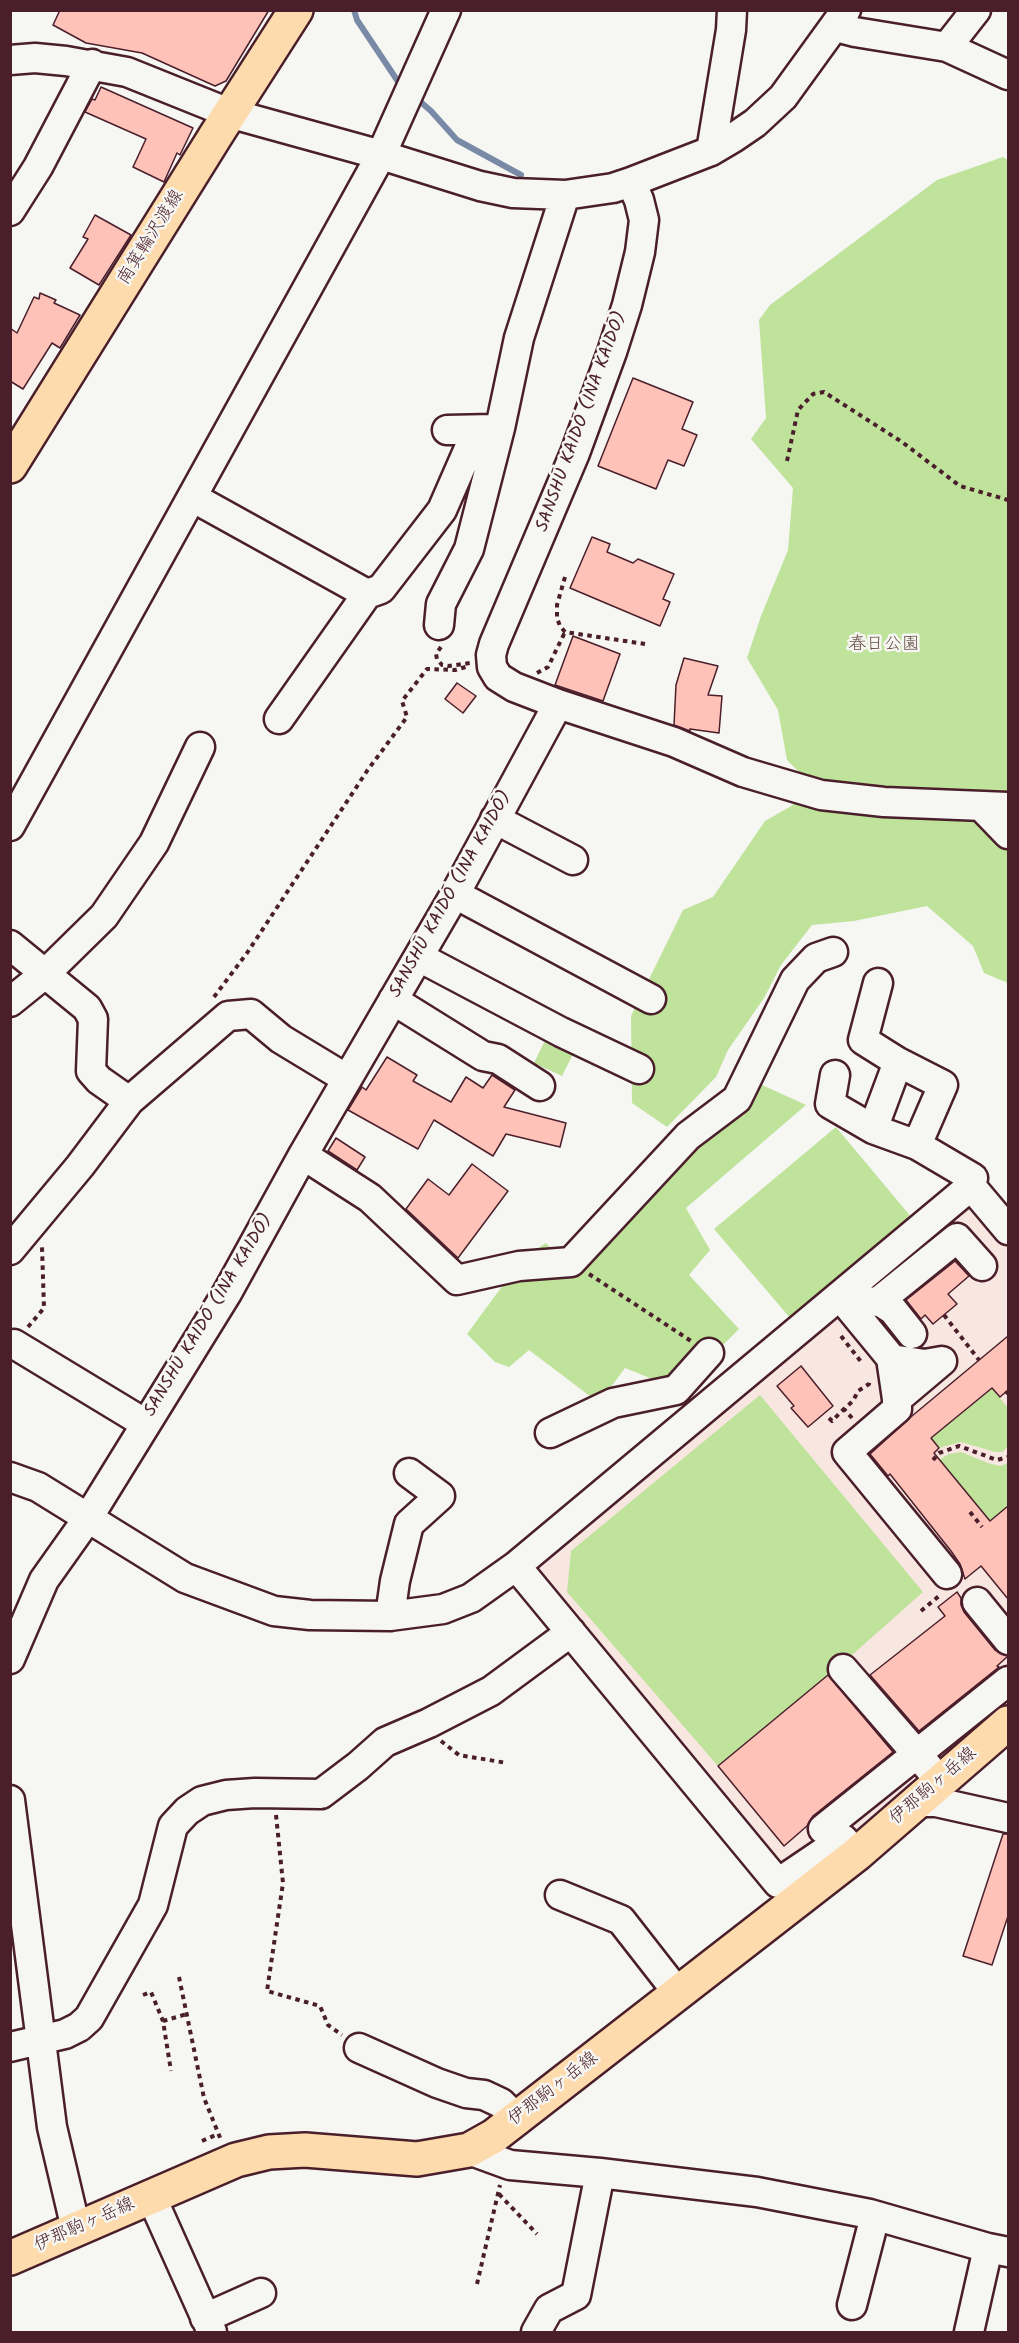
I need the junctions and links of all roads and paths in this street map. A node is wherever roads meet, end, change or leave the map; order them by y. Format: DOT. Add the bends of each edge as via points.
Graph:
graph roads {
  1 [pos="296,10"];
  2 [pos="446,10"];
  3 [pos="732,10"];
  4 [pos="976,10"];
  5 [pos="841,19"];
  6 [pos="947,47"];
  7 [pos="10,60"];
  8 [pos="92,64"];
  9 [pos="1008,75"];
  10 [pos="229,114"];
  11 [pos="711,151"];
  12 [pos="381,156"];
  13 [pos="631,182"];
  14 [pos="566,195"];
  15 [pos="10,211"];
  16 [pos="489,429"];
  17 [pos="447,430"];
  18 [pos="787,461"];
  19 [pos="10,466"];
  20 [pos="192,497"];
  21 [pos="1008,500"];
  22 [pos="565,577"];
  23 [pos="367,594"];
  24 [pos="438,625"];
  25 [pos="565,632"];
  26 [pos="645,644"];
  27 [pos="486,659"];
  28 [pos="528,692"];
  29 [pos="558,704"];
  30 [pos="279,719"];
  31 [pos="200,747"];
  32 [pos="995,806"];
  33 [pos="495,819"];
  34 [pos="10,826"];
  35 [pos="1008,834"];
  36 [pos="573,860"];
  37 [pos="455,894"];
  38 [pos="10,945"];
  39 [pos="833,952"];
  40 [pos="419,957"];
  41 [pos="46,973"];
  42 [pos="878,983"];
  43 [pos="651,999"];
  44 [pos="393,1000"];
  45 [pos="10,1002"];
  46 [pos="209,1005"];
  47 [pos="898,1062"];
  48 [pos="639,1069"];
  49 [pos="835,1075"];
  50 [pos="347,1079"];
  51 [pos="540,1086"];
  52 [pos="129,1101"];
  53 [pos="873,1129"];
  54 [pos="917,1145"];
  55 [pos="303,1155"];
  56 [pos="972,1182"];
  57 [pos="41,1214"];
  58 [pos="1008,1230"];
  59 [pos="10,1250"];
  60 [pos="571,1262"];
  61 [pos="982,1266"];
  62 [pos="879,1301"];
  63 [pos="841,1302"];
  64 [pos="944,1315"];
  65 [pos="912,1334"];
  66 [pos="14,1344"];
  67 [pos="710,1353"];
  68 [pos="980,1360"];
  69 [pos="875,1366"];
  70 [pos="897,1399"];
  71 [pos="844,1409"];
  72 [pos="829,1418"];
  73 [pos="146,1424"];
  74 [pos="550,1433"];
  75 [pos="866,1435"];
  76 [pos="1008,1457"];
  77 [pos="933,1460"];
  78 [pos="409,1473"];
  79 [pos="10,1477"];
  80 [pos="970,1512"];
  81 [pos="88,1518"];
  82 [pos="982,1527"];
  83 [pos="516,1566"];
  84 [pos="947,1574"];
  85 [pos="977,1602"];
  86 [pos="390,1616"];
  87 [pos="571,1632"];
  88 [pos="1008,1640"];
  89 [pos="10,1659"];
  90 [pos="843,1669"];
  91 [pos="1008,1681"];
  92 [pos="429,1723"];
  93 [pos="1008,1723"];
  94 [pos="917,1754"];
  95 [pos="507,1763"];
  96 [pos="929,1791"];
  97 [pos="274,1792"];
  98 [pos="10,1800"];
  99 [pos="1008,1818"];
  100 [pos="823,1829"];
  101 [pos="857,1854"];
  102 [pos="560,1895"];
  103 [pos="21,1966"];
  104 [pos="179,1977"];
  105 [pos="678,1993"];
  106 [pos="143,1995"];
  107 [pos="188,2014"];
  108 [pos="163,2021"];
  109 [pos="40,2038"];
  110 [pos="10,2047"];
  111 [pos="359,2048"];
  112 [pos="171,2070"];
  113 [pos="518,2120"];
  114 [pos="218,2134"];
  115 [pos="202,2141"];
  116 [pos="469,2150"];
  117 [pos="236,2160"];
  118 [pos="600,2173"];
  119 [pos="502,2179"];
  120 [pos="498,2194"];
  121 [pos="151,2196"];
  122 [pos="875,2216"];
  123 [pos="76,2229"];
  124 [pos="537,2234"];
  125 [pos="998,2250"];
  126 [pos="12,2256"];
  127 [pos="477,2284"];
  128 [pos="261,2293"];
  129 [pos="852,2306"];
  130 [pos="208,2325"];
  131 [pos="536,2332"];
  132 [pos="969,2332"];
  1 -- 10 [label="main road, 南箕輪沢渡線"];
  2 -- 12 [label="street"];
  3 -- 11 [label="street"];
  4 -- 6 [label="street"];
  5 -- 6 [label="street" via="855,32"];
  5 -- 11 [label="street" via="783,97 755,123"];
  6 -- 9 [label="street"];
  7 -- 8 [label="street" via="35,58"];
  8 -- 10 [label="street" via="127,72"];
  8 -- 15 [label="street" via="38,167"];
  10 -- 12 [label="street"];
  10 -- 19 [label="main road, 南箕輪沢渡線"];
  11 -- 13 [label="street"];
  12 -- 14 [label="street" via="513,194"];
  12 -- 20 [label="street"];
  13 -- 14 [label="street"];
  13 -- 27 [label="street, SANSHŪ KAIDŌ (INA KAIDŌ)" via="644,220 627,305 575,453"];
  14 -- 16 [label="street"];
  16 -- 17 [label="street"];
  16 -- 23 [label="street" via="442,510 381,590"];
  16 -- 24 [label="street" via="469,549 441,604"];
  18 -- 21 [label="path" via="798,410 813,394 824,392 902,442 960,486"];
  20 -- 23 [label="street"];
  20 -- 34 [label="street"];
  22 -- 25 [label="path" via="557,618"];
  23 -- 30 [label="street"];
  24 -- 27 [label="path" via="444,642 436,654 442,665"];
  25 -- 26 [label="path"];
  25 -- 28 [label="path" via="548,667 538,670"];
  27 -- 28 [label="street" via="498,677"];
  27 -- 46 [label="path" via="455,670 427,669 402,701 407,717"];
  28 -- 29 [label="street"];
  29 -- 32 [label="street" via="674,742 744,772 820,795"];
  29 -- 33 [label="street, SANSHŪ KAIDŌ (INA KAIDŌ)"];
  31 -- 41 [label="street" via="148,852 104,916"];
  32 -- 35 [label="street"];
  33 -- 36 [label="street"];
  33 -- 37 [label="street, SANSHŪ KAIDŌ (INA KAIDŌ)"];
  37 -- 40 [label="street, SANSHŪ KAIDŌ (INA KAIDŌ)"];
  37 -- 43 [label="street"];
  38 -- 41 [label="street"];
  39 -- 60 [label="street" via="816,958 795,980 736,1099 688,1136"];
  40 -- 44 [label="street, SANSHŪ KAIDŌ (INA KAIDŌ)"];
  40 -- 48 [label="street"];
  41 -- 45 [label="street"];
  41 -- 52 [label="street" via="87,1008 93,1019 91,1071"];
  42 -- 47 [label="street" via="863,1040"];
  44 -- 50 [label="street, SANSHŪ KAIDŌ (INA KAIDŌ)"];
  44 -- 51 [label="street"];
  47 -- 53 [label="street"];
  47 -- 54 [label="street" via="943,1085"];
  49 -- 53 [label="street" via="830,1104"];
  50 -- 52 [label="street" via="281,1039 251,1014 228,1016"];
  50 -- 55 [label="street, SANSHŪ KAIDŌ (INA KAIDŌ)"];
  52 -- 57 [label="street"];
  53 -- 54 [label="street"];
  54 -- 56 [label="street"];
  55 -- 60 [label="street" via="370,1198 457,1280 519,1266"];
  55 -- 73 [label="street, SANSHŪ KAIDŌ (INA KAIDŌ)" via="227,1293"];
  56 -- 58 [label="street"];
  56 -- 63 [label="street"];
  57 -- 59 [label="street"];
  57 -- 66 [label="path" via="44,1308"];
  60 -- 67 [label="path"];
  61 -- 62 [label="street" via="957,1238"];
  62 -- 63 [label="street"];
  62 -- 65 [label="street" via="893,1310"];
  63 -- 69 [label="street"];
  63 -- 69 [label="path" via="845,1317 840,1336"];
  63 -- 83 [label="street"];
  64 -- 68 [label="path"];
  66 -- 73 [label="street"];
  67 -- 74 [label="street" via="676,1390 614,1403"];
  69 -- 70 [label="street"];
  69 -- 70 [label="street" via="942,1360"];
  69 -- 71 [label="path" via="868,1384"];
  70 -- 75 [label="street" via="897,1408"];
  71 -- 72 [label="path" via="832,1420"];
  71 -- 75 [label="path"];
  73 -- 81 [label="street, SANSHŪ KAIDŌ (INA KAIDŌ)"];
  75 -- 84 [label="street" via="847,1452"];
  76 -- 77 [label="path" via="997,1460 959,1446 939,1453"];
  78 -- 86 [label="street" via="440,1496 409,1524"];
  79 -- 81 [label="street" via="38,1487"];
  80 -- 82 [label="path"];
  81 -- 86 [label="street" via="184,1578 274,1611 310,1616"];
  81 -- 89 [label="street, SANSHŪ KAIDŌ (INA KAIDŌ)" via="44,1580"];
  83 -- 86 [label="street" via="471,1598 442,1609"];
  83 -- 87 [label="street"];
  85 -- 88 [label="street"];
  87 -- 92 [label="street" via="491,1691"];
  87 -- 101 [label="street" via="778,1883 843,1839"];
  90 -- 94 [label="street"];
  91 -- 94 [label="street"];
  92 -- 95 [label="path" via="441,1742 459,1755"];
  92 -- 97 [label="street" via="385,1742 321,1794"];
  93 -- 96 [label="main road, 伊那駒ヶ岳線"];
  94 -- 96 [label="street"];
  94 -- 100 [label="street"];
  96 -- 99 [label="street" via="936,1802"];
  96 -- 101 [label="main road, 伊那駒ヶ岳線"];
  97 -- 109 [label="street" via="202,1801 173,1826 153,1905 89,2018 65,2034"];
  97 -- 111 [label="path" via="283,1883 267,1991 320,2006 328,2025"];
  98 -- 103 [label="street"];
  101 -- 105 [label="main road, 伊那駒ヶ岳線"];
  102 -- 105 [label="street" via="621,1920"];
  103 -- 109 [label="street"];
  104 -- 107 [label="path"];
  105 -- 113 [label="main road, 伊那駒ヶ岳線"];
  106 -- 108 [label="path" via="151,1992"];
  107 -- 108 [label="path"];
  107 -- 114 [label="path" via="204,2098"];
  108 -- 112 [label="path"];
  109 -- 110 [label="street"];
  109 -- 123 [label="street" via="52,2127"];
  111 -- 113 [label="street" via="436,2083 484,2095 501,2103"];
  113 -- 116 [label="main road, 伊那駒ヶ岳線"];
  114 -- 115 [label="path"];
  114 -- 117 [label="path"];
  116 -- 117 [label="main road, 伊那駒ヶ岳線" via="417,2159 305,2150 269,2152"];
  116 -- 118 [label="street" via="510,2165"];
  117 -- 121 [label="main road, 伊那駒ヶ岳線"];
  118 -- 122 [label="street" via="757,2192"];
  118 -- 131 [label="street" via="576,2295 549,2308"];
  119 -- 120 [label="path"];
  120 -- 124 [label="path"];
  120 -- 127 [label="path"];
  121 -- 123 [label="main road, 伊那駒ヶ岳線"];
  121 -- 130 [label="street"];
  122 -- 125 [label="street"];
  122 -- 129 [label="street"];
  123 -- 126 [label="main road, 伊那駒ヶ岳線"];
  125 -- 132 [label="street"];
  128 -- 130 [label="street"];
}
